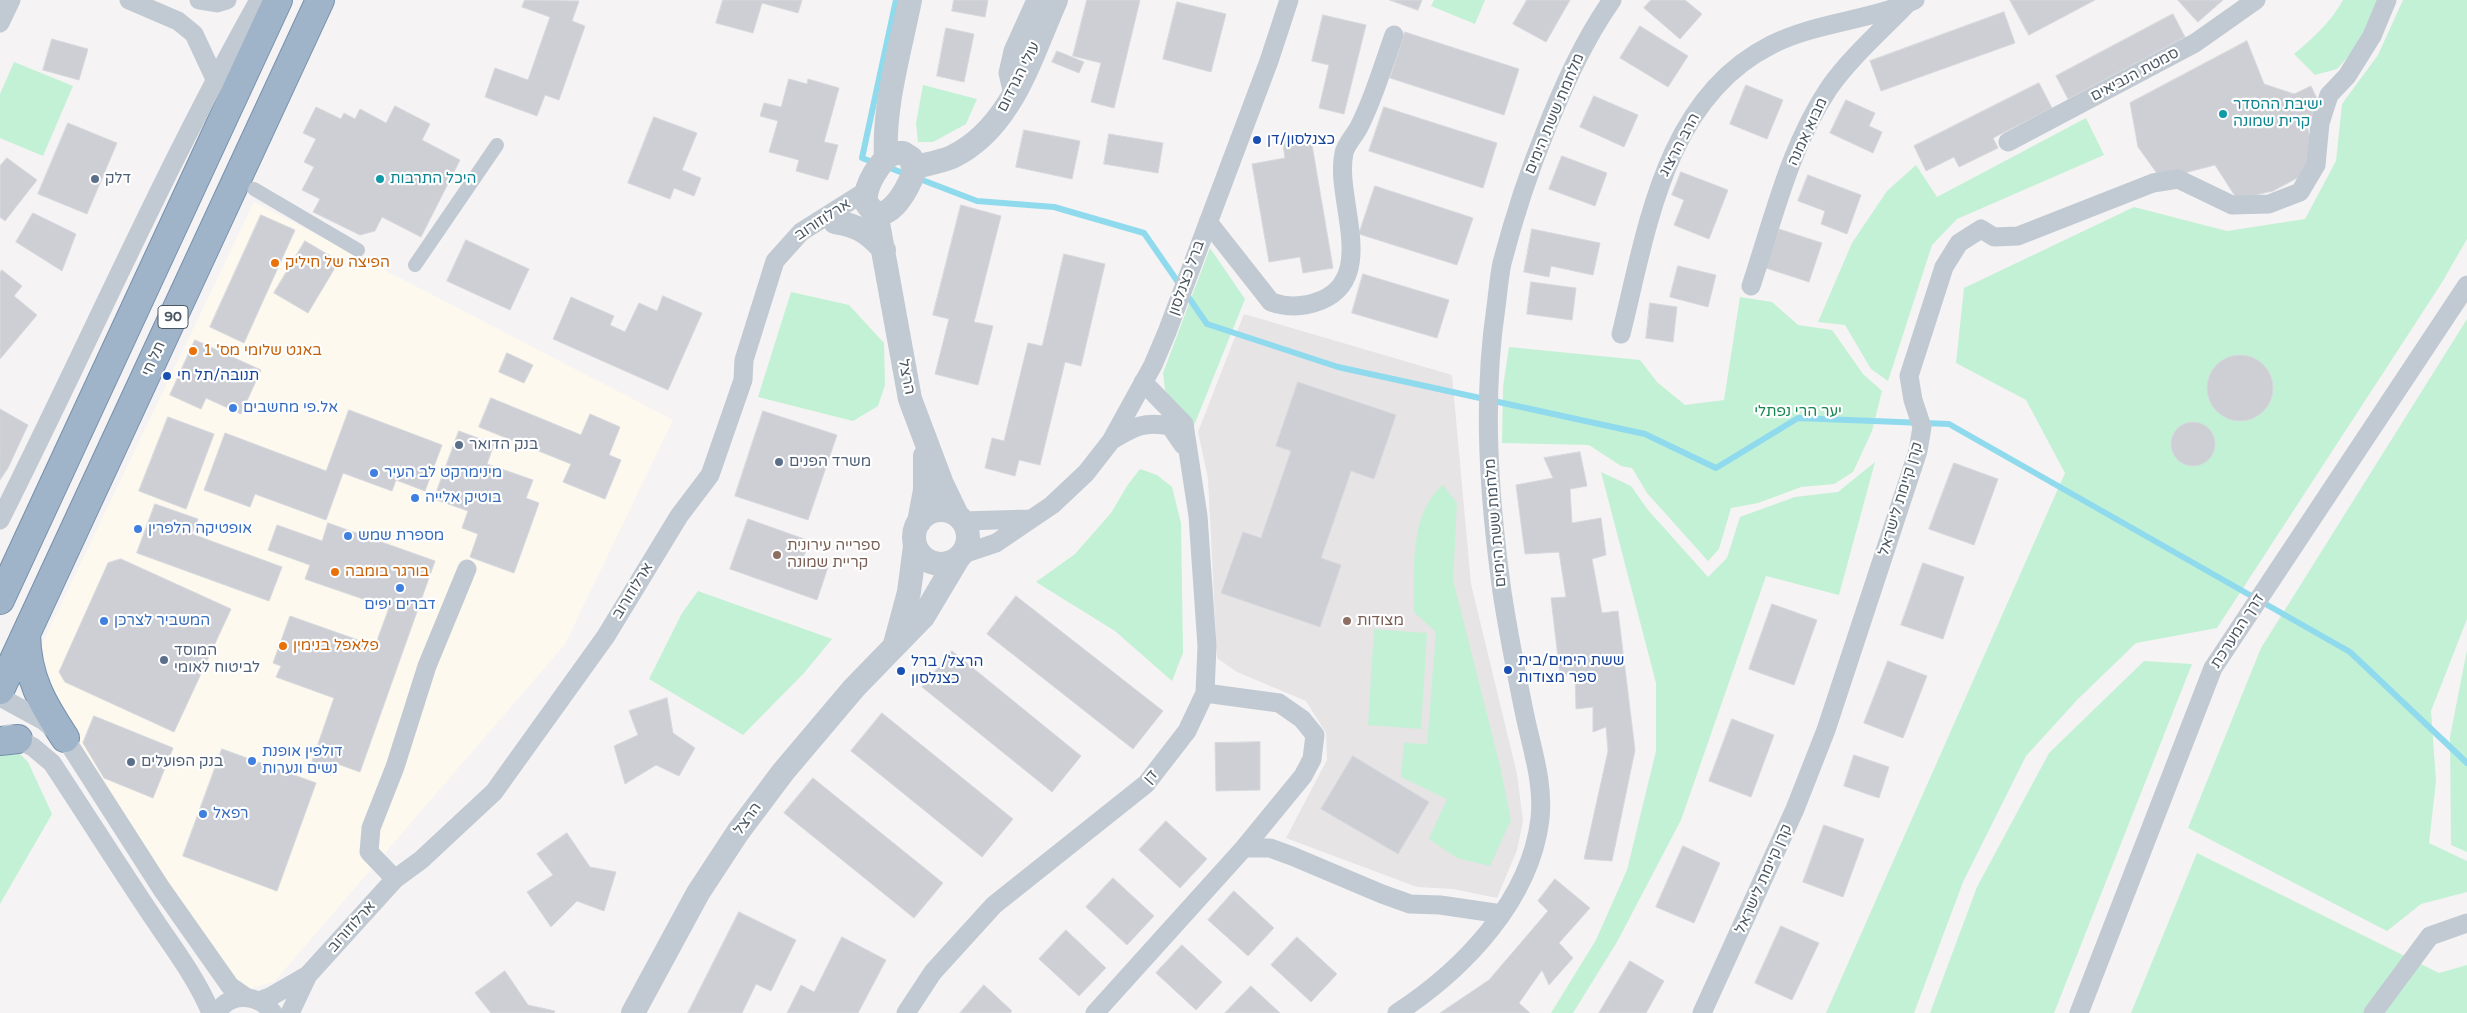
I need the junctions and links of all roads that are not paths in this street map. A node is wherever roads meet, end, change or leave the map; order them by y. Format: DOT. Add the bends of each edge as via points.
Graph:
graph roads {
  1 [pos="11,0"];
  2 [pos="129,0"];
  3 [pos="199,0"];
  4 [pos="227,0"];
  5 [pos="259,0"];
  6 [pos="278,0"];
  7 [pos="320,0"];
  8 [pos="910,0"];
  9 [pos="1036,0"];
  10 [pos="1056,0"];
  11 [pos="1288,0"];
  12 [pos="1612,0"];
  13 [pos="2256,0"];
  14 [pos="2387,0"];
  15 [pos="1911,2"];
  16 [pos="0,23"];
  17 [pos="1394,35"];
  18 [pos="215,79"];
  19 [pos="1013,95"];
  20 [pos="2008,142"];
  21 [pos="497,146"];
  22 [pos="901,159"];
  23 [pos="254,189"];
  24 [pos="876,205"];
  25 [pos="835,222"];
  26 [pos="1208,222"];
  27 [pos="358,250"];
  28 [pos="884,250"];
  29 [pos="782,252"];
  30 [pos="415,265"];
  31 [pos="2467,285"];
  32 [pos="1752,286"];
  33 [pos="893,311"];
  34 [pos="1621,334"];
  35 [pos="1143,382"];
  36 [pos="925,441"];
  37 [pos="1111,441"];
  38 [pos="1188,453"];
  39 [pos="960,518"];
  40 [pos="1029,519"];
  41 [pos="0,520"];
  42 [pos="919,522"];
  43 [pos="915,546"];
  44 [pos="960,557"];
  45 [pos="467,569"];
  46 [pos="0,600"];
  47 [pos="26,634"];
  48 [pos="894,648"];
  49 [pos="0,690"];
  50 [pos="1205,693"];
  51 [pos="0,697"];
  52 [pos="6,737"];
  53 [pos="65,738"];
  54 [pos="1244,848"];
  55 [pos="395,879"];
  56 [pos="1502,914"];
  57 [pos="2467,923"];
  58 [pos="308,975"];
  59 [pos="252,999"];
  60 [pos="211,1013"];
  61 [pos="217,1013"];
  62 [pos="273,1013"];
  63 [pos="290,1013"];
  64 [pos="633,1013"];
  65 [pos="906,1013"];
  66 [pos="1095,1013"];
  67 [pos="1398,1013"];
  68 [pos="1702,1013"];
  69 [pos="2079,1013"];
  70 [pos="2373,1013"];
  1 -- 16 [label="street"];
  2 -- 18 [label="street" via="178,21 194,34"];
  3 -- 4 [label="street" via="217,3"];
  5 -- 18 [label="street"];
  6 -- 46 [label="highway, 90"];
  7 -- 47 [label="highway, תל חי / 90"];
  8 -- 22 [label="street" via="892,90"];
  9 -- 19 [label="street" via="1013,52 1008,73"];
  10 -- 19 [label="street, עולי הגרדום"];
  11 -- 26 [label="street, ברל כצנלסון" via="1269,61"];
  12 -- 56 [label="street, מלחמת ששת הימים" via="1572,66 1528,174 1502,265 1493,325 1487,380 1487,430 1501,583 1541,795 1540,820 1532,852 1520,883"];
  13 -- 20 [label="street, סמטת הנביאים" via="2195,43"];
  14 -- 68 [label="street, קרן קיימת לישראל" via="2372,36 2347,76 2329,95 2320,123 2316,165 2300,192 2269,204 2232,205 2178,179 2170,180 2153,183 2018,236 1994,237 1981,229 1958,243 1944,267 1908,376 1922,427 1918,451 1829,720 1795,809"];
  15 -- 32 [label="street, מבוא אמנה" via="1829,88 1806,129 1782,190"];
  15 -- 34 [label="street, הרב הרצוג" via="1771,45 1728,74 1691,118 1657,189"];
  17 -- 26 [label="street" via="1359,126 1344,153 1351,248 1347,279 1332,296 1316,303 1287,307 1271,302"];
  18 -- 41 [label="street"];
  19 -- 22 [label="street, עולי הגרדום" via="1006,111 980,137 952,157"];
  21 -- 30 [label="street"];
  22 -- 24 [label="street"];
  22 -- 24 [label="street" via="912,177"];
  23 -- 27 [label="street"];
  24 -- 25 [label="street, ארלוזורוב"];
  24 -- 28 [label="street, הרצל"];
  24 -- 29 [label="street, ארלוזורוב" via="801,232"];
  24 -- 33 [label="street, הרצל"];
  25 -- 28 [label="street" via="856,226"];
  25 -- 29 [label="street, ארלוזורוב"];
  26 -- 35 [label="street, ברל כצנלסון" via="1167,332"];
  28 -- 33 [label="street, הרצל"];
  29 -- 55 [label="street, ארלוזורוב" via="770,271 744,360 743,380 710,475 679,516 606,636 494,792 421,860"];
  31 -- 69 [label="street, דרך המערכת" via="2213,668"];
  33 -- 36 [label="street, הרצל" via="910,399"];
  35 -- 37 [label="street, ברל כצנלסון"];
  35 -- 38 [label="street, דן" via="1184,424"];
  36 -- 39 [label="street, הרצל"];
  36 -- 42 [label="street, הרצל" via="925,490"];
  37 -- 38 [label="street, דן" via="1133,428 1151,423 1170,426"];
  37 -- 40 [label="street, ברל כצנלסון" via="1086,473 1052,505"];
  38 -- 50 [label="street, דן" via="1198,516 1207,646"];
  39 -- 40 [label="street, ברל כצנלסון"];
  39 -- 42 [label="street" via="939,510 924,516"];
  39 -- 44 [label="street" via="969,538"];
  40 -- 44 [label="street, ברל כצנלסון" via="996,543"];
  42 -- 43 [label="street" via="915,530"];
  43 -- 44 [label="street" via="932,563 949,564"];
  43 -- 48 [label="street" via="909,592"];
  44 -- 48 [label="street, הרצל" via="924,617"];
  45 -- 55 [label="street" via="427,666 395,767 371,828 369,852"];
  47 -- 49 [label="highway, תל חי / 90"];
  47 -- 53 [label="highway" via="32,679 44,706"];
  48 -- 64 [label="street, הרצל" via="854,688 783,772 738,832 698,893"];
  50 -- 54 [label="street" via="1279,703 1302,719 1315,735 1312,759 1303,776"];
  50 -- 65 [label="street, דן" via="1187,730 1146,784 994,905 933,972"];
  51 -- 53 [label="street" via="44,721"];
  52 -- 60 [label="street" via="39,751 52,763 200,986"];
  53 -- 59 [label="street" via="161,888 230,986"];
  54 -- 56 [label="street" via="1270,848 1410,904"];
  54 -- 66 [label="street"];
  55 -- 58 [label="street, ארלוזורוב"];
  56 -- 67 [label="street, מלחמת ששת הימים" via="1450,972"];
  57 -- 70 [label="street" via="2430,936"];
  58 -- 59 [label="street, ארלוזורוב" via="270,997"];
  58 -- 63 [label="street, ארלוזורוב"];
  59 -- 61 [label="street, ארלוזורוב" via="235,998"];
  59 -- 62 [label="street"];
}
